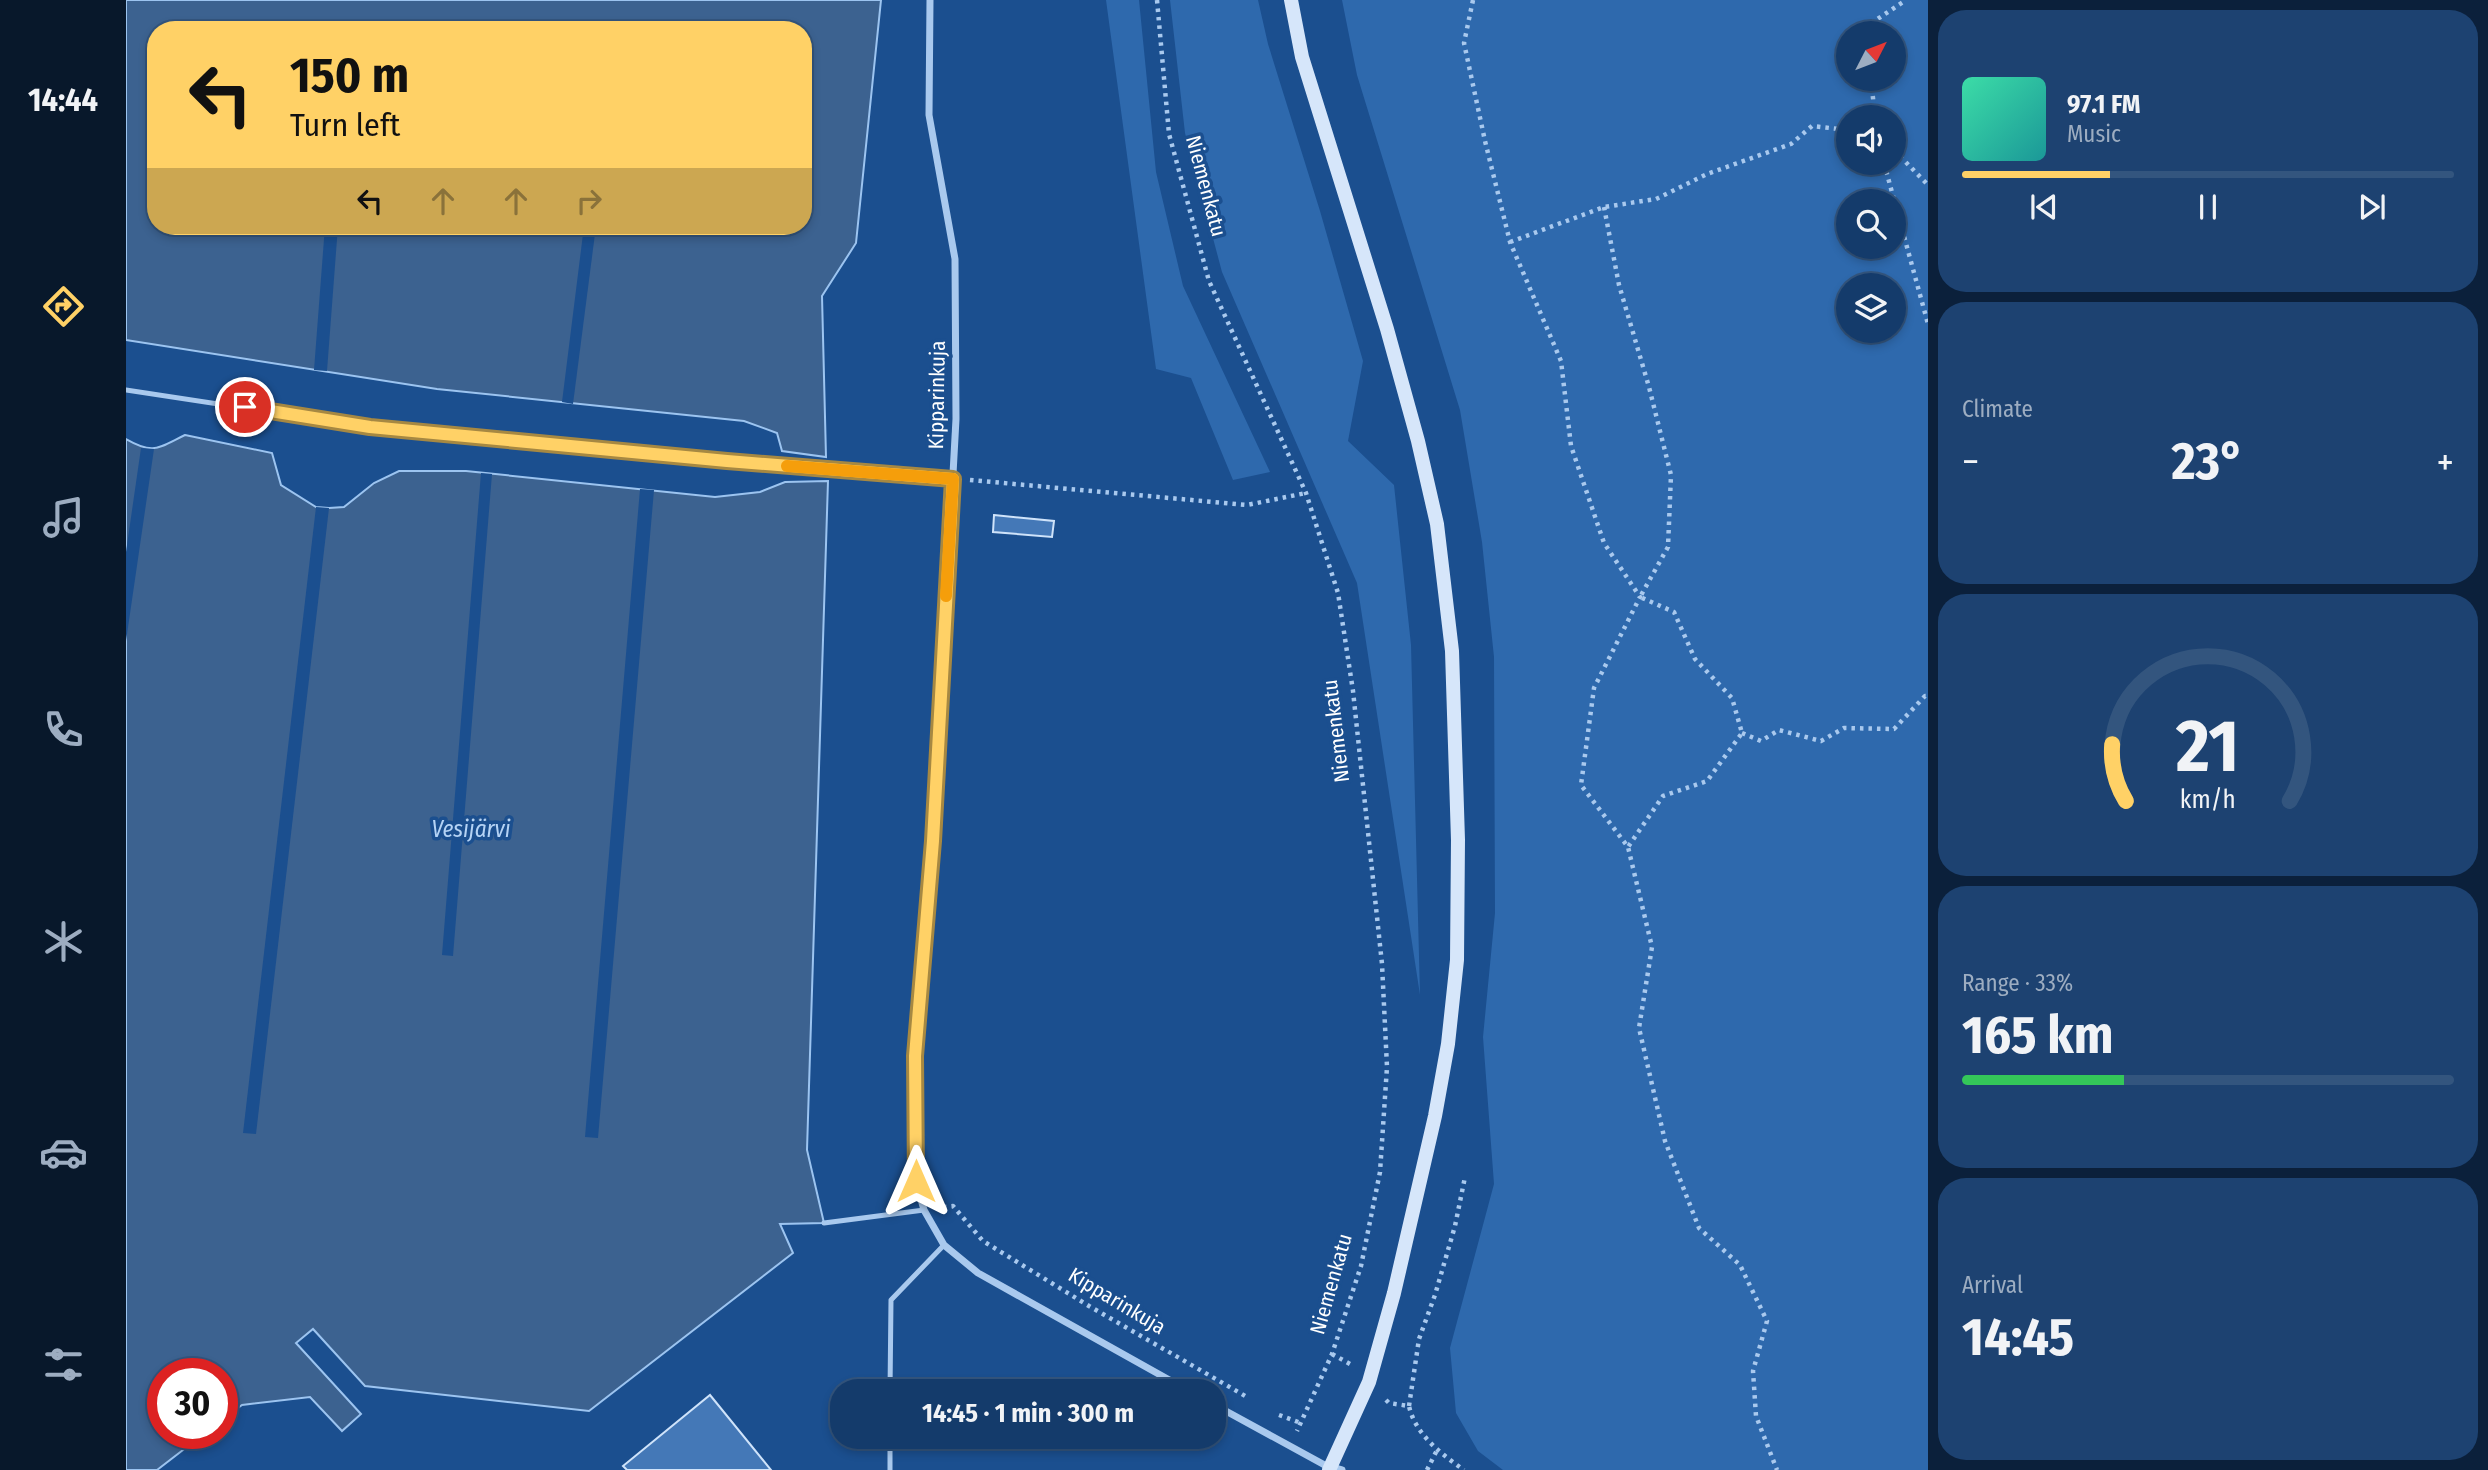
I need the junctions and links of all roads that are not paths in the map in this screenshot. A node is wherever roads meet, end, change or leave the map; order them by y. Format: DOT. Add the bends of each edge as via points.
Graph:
graph roads {
  1 [pos="930,0"];
  2 [pos="1291,0"];
  3 [pos="126,390"];
  4 [pos="953,479"];
  5 [pos="924,1210"];
  6 [pos="824,1223"];
  7 [pos="944,1245"];
  8 [pos="890,1379"];
  9 [pos="1168,1379"];
  10 [pos="1226,1411"];
  11 [pos="890,1449"];
  12 [pos="1334,1469"];
  13 [pos="890,1470"];
  1 -- 4 [label="street, Kipparinkuja" via="929,115 955,259"];
  2 -- 12 [label="street" via="1302,57 1387,329 1437,524 1452,651 1458,840 1457,960 1435,1116 1369,1382"];
  3 -- 4 [label="lane" via="370,427"];
  4 -- 5 [label="street, Kipparinkuja" via="933,841 915,1056 916,1181"];
  5 -- 6 [label="lane"];
  5 -- 7 [label="street, Kipparinkuja"];
  7 -- 8 [label="lane" via="891,1300"];
  7 -- 9 [label="street, Kipparinkuja" via="978,1273"];
  10 -- 12 [label="street"];
  11 -- 13 [label="lane"];
}
